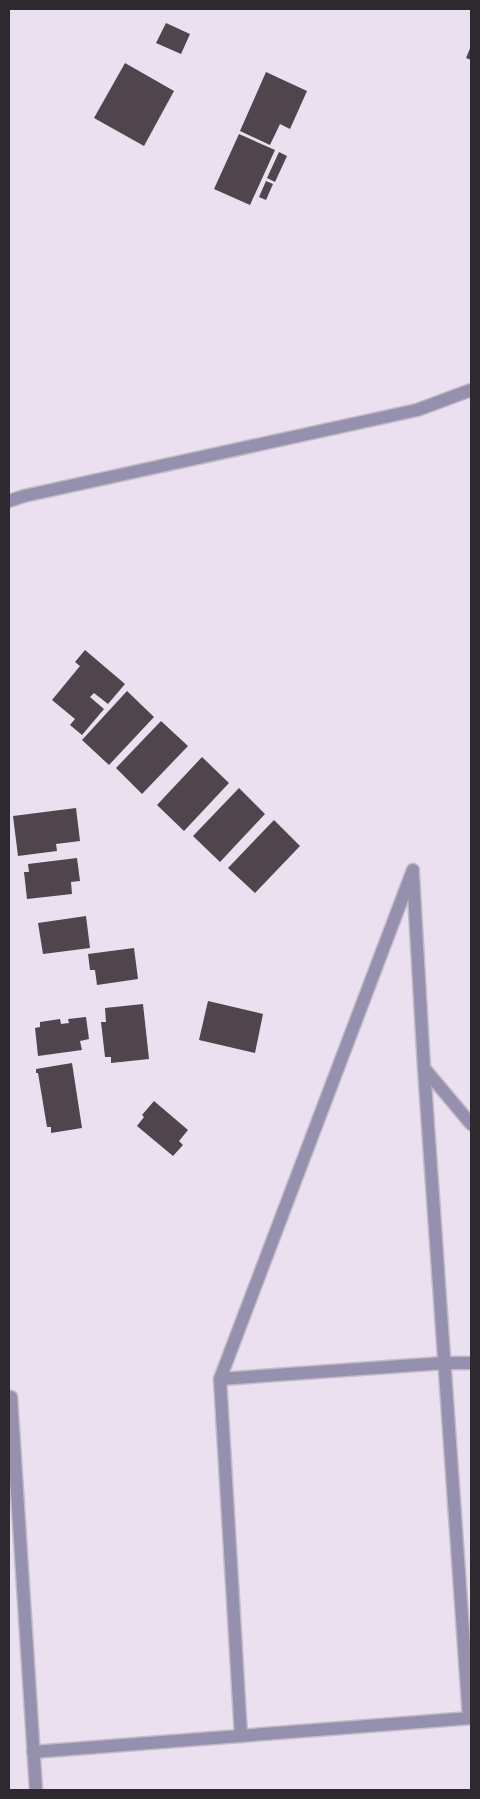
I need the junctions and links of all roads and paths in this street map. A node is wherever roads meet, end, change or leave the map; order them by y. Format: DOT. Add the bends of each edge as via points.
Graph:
graph roads {
  1 [pos="471,390"];
  2 [pos="9,501"];
  3 [pos="424,1068"];
  4 [pos="471,1124"];
  5 [pos="444,1363"];
  6 [pos="471,1363"];
  7 [pos="220,1379"];
  8 [pos="11,1397"];
  9 [pos="470,1718"];
  10 [pos="241,1736"];
  11 [pos="34,1752"];
  12 [pos="36,1790"];
  1 -- 2 [label="street" via="417,410"];
  3 -- 4 [label="street"];
  3 -- 5 [label="street"];
  3 -- 7 [label="street" via="413,870"];
  5 -- 6 [label="street"];
  5 -- 7 [label="street"];
  5 -- 9 [label="street"];
  7 -- 10 [label="street"];
  8 -- 11 [label="street"];
  9 -- 10 [label="street"];
  10 -- 11 [label="street"];
  11 -- 12 [label="street"];
}
